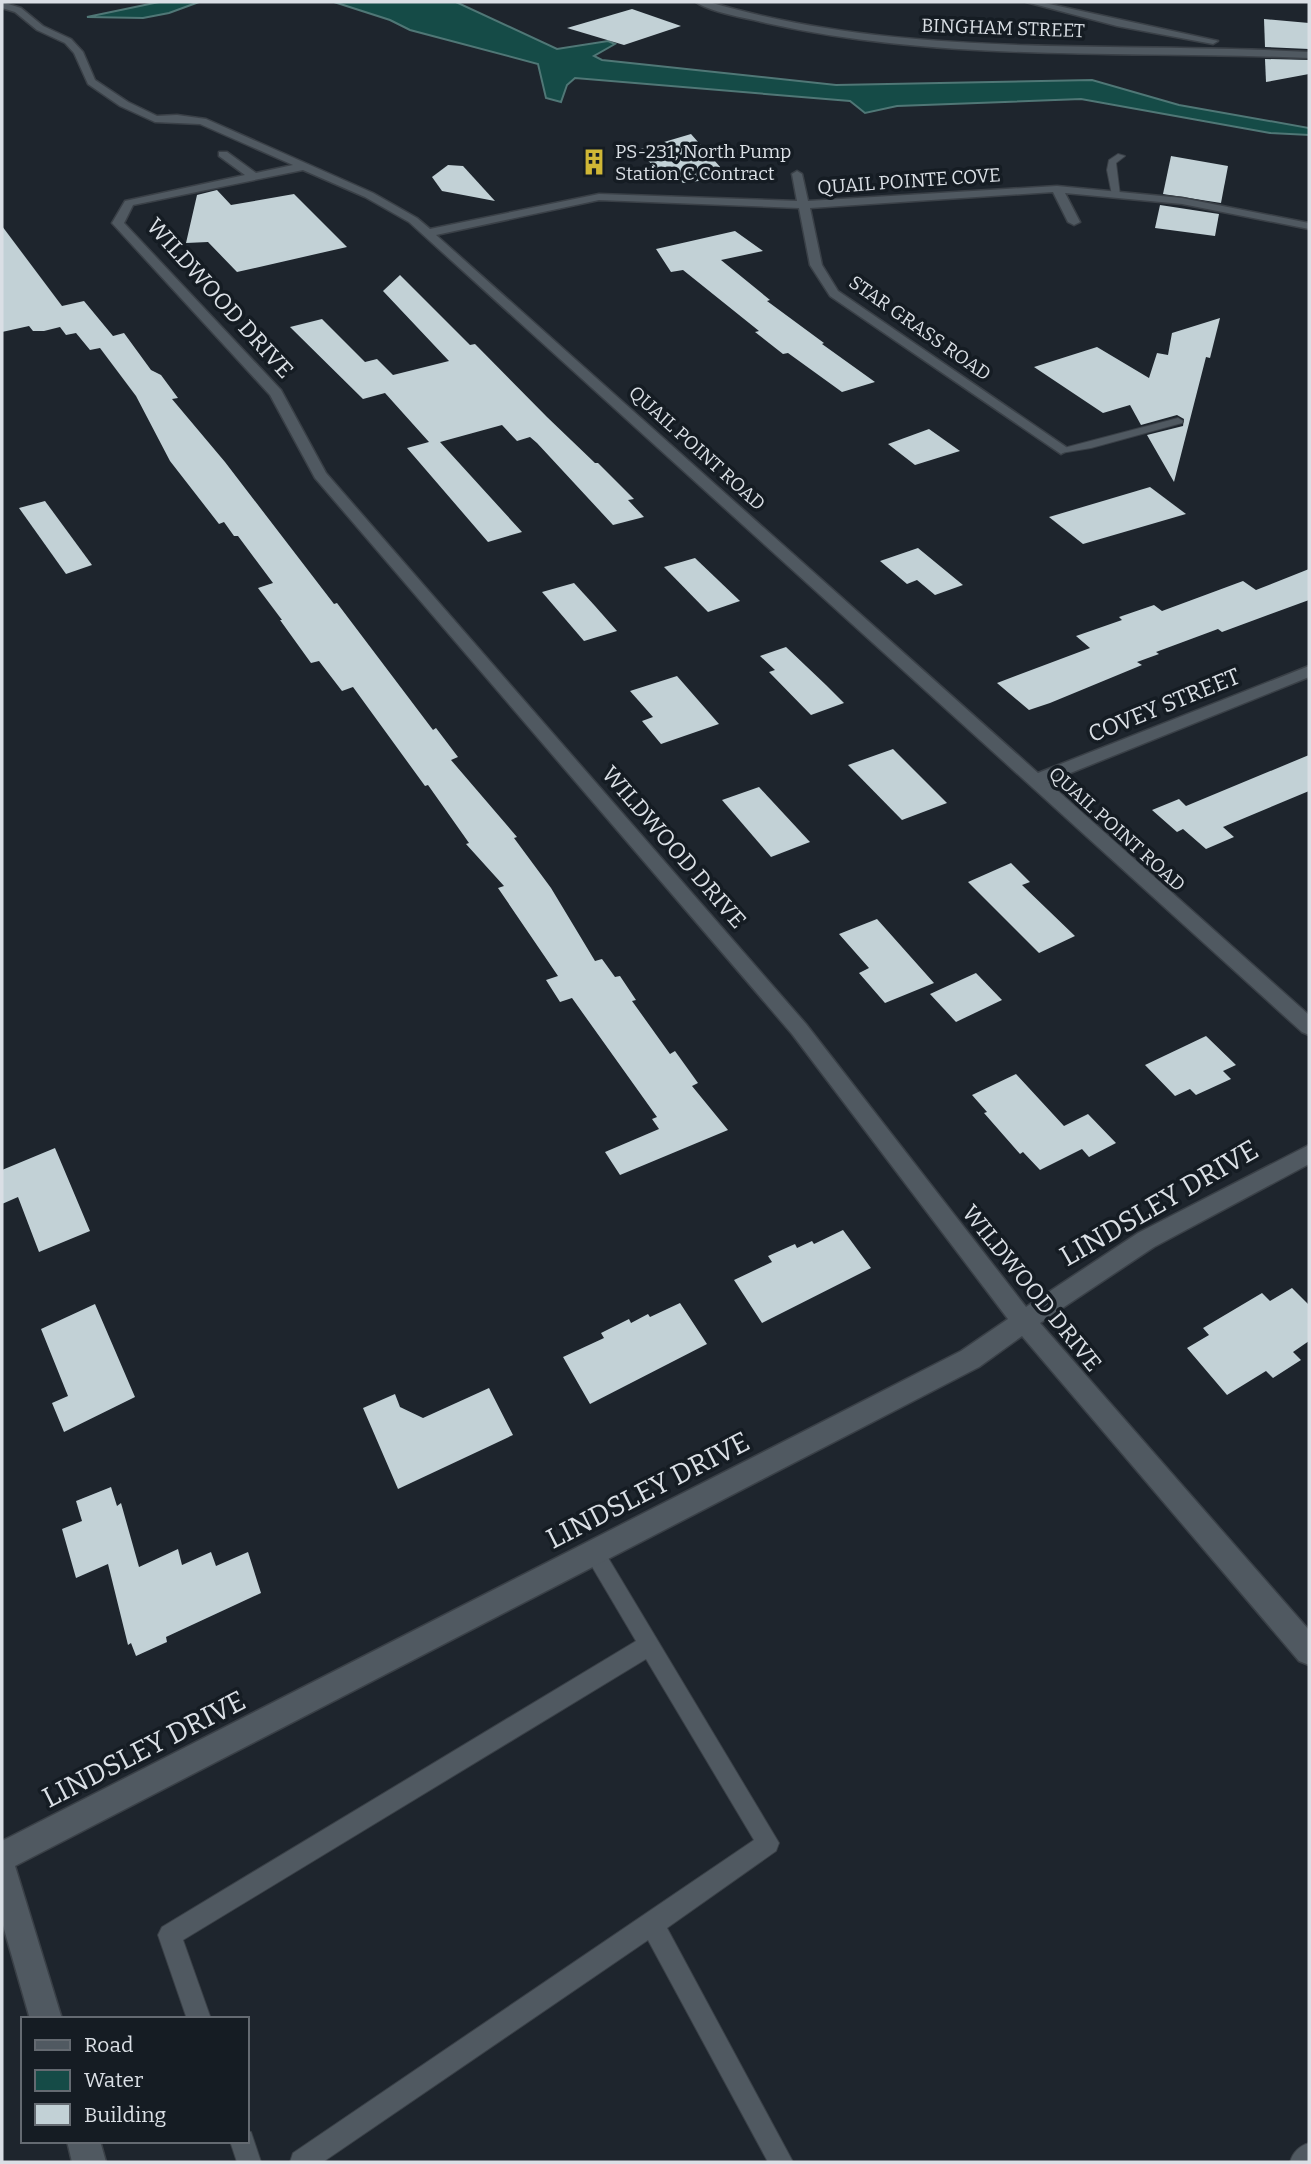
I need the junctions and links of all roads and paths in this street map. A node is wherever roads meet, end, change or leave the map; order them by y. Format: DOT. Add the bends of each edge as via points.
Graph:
graph roads {
  1 [pos="700,2"];
  2 [pos="1030,2"];
  3 [pos="2,5"];
  4 [pos="1276,52"];
  5 [pos="1309,55"];
  6 [pos="223,154"];
  7 [pos="1121,156"];
  8 [pos="304,166"];
  9 [pos="797,174"];
  10 [pos="253,176"];
  11 [pos="1058,189"];
  12 [pos="1116,195"];
  13 [pos="804,205"];
  14 [pos="1073,222"];
  15 [pos="1309,226"];
  16 [pos="427,233"];
  17 [pos="1178,421"];
  18 [pos="1061,450"];
  19 [pos="1309,671"];
  20 [pos="1035,781"];
  21 [pos="1309,1027"];
  22 [pos="1309,1154"];
  23 [pos="1025,1323"];
  24 [pos="594,1553"];
  25 [pos="649,1645"];
  26 [pos="1309,1651"];
  27 [pos="2,1857"];
  28 [pos="2,1871"];
  29 [pos="652,1924"];
  30 [pos="45,2017"];
  31 [pos="198,2017"];
  32 [pos="84,2143"];
  33 [pos="243,2143"];
  34 [pos="1309,2155"];
  35 [pos="89,2162"];
  36 [pos="249,2162"];
  37 [pos="302,2162"];
  38 [pos="781,2162"];
  39 [pos="1301,2162"];
  1 -- 4 [label="street, BINGHAM STREET" via="815,31 946,46"];
  2 -- 4 [label="street"];
  3 -- 8 [label="street, QUAIL POINT ROAD" via="73,45 91,82 124,104 155,119 202,121"];
  4 -- 5 [label="street, BINGHAM STREET"];
  6 -- 10 [label="street"];
  7 -- 12 [label="lane" via="1112,162"];
  8 -- 10 [label="street"];
  8 -- 16 [label="street, QUAIL POINT ROAD" via="393,207"];
  9 -- 13 [label="street, STAR GRASS ROAD"];
  10 -- 23 [label="street, WILDWOOD DRIVE" via="129,203 118,223 276,393 320,475 799,1029"];
  11 -- 12 [label="street, QUAIL POINTE COVE"];
  11 -- 13 [label="street, QUAIL POINTE COVE"];
  11 -- 14 [label="street"];
  12 -- 15 [label="street, QUAIL POINTE COVE" via="1182,201"];
  13 -- 16 [label="street, QUAIL POINTE COVE" via="599,197"];
  13 -- 18 [label="street, STAR GRASS ROAD" via="816,265 834,293"];
  16 -- 20 [label="street, QUAIL POINT ROAD"];
  17 -- 18 [label="lane"];
  19 -- 20 [label="street, COVEY STREET"];
  20 -- 21 [label="street, QUAIL POINT ROAD"];
  22 -- 23 [label="street, LINDSLEY DRIVE" via="1146,1240"];
  23 -- 24 [label="street, LINDSLEY DRIVE" via="970,1359"];
  23 -- 26 [label="street, WILDWOOD DRIVE"];
  24 -- 25 [label="lane"];
  24 -- 27 [label="street, LINDSLEY DRIVE"];
  25 -- 29 [label="lane" via="768,1843"];
  25 -- 31 [label="lane" via="170,1935"];
  28 -- 30 [label="street"];
  29 -- 37 [label="lane"];
  29 -- 38 [label="lane"];
  32 -- 35 [label="street"];
  33 -- 36 [label="lane"];
  34 -- 39 [label="lane"];
}
